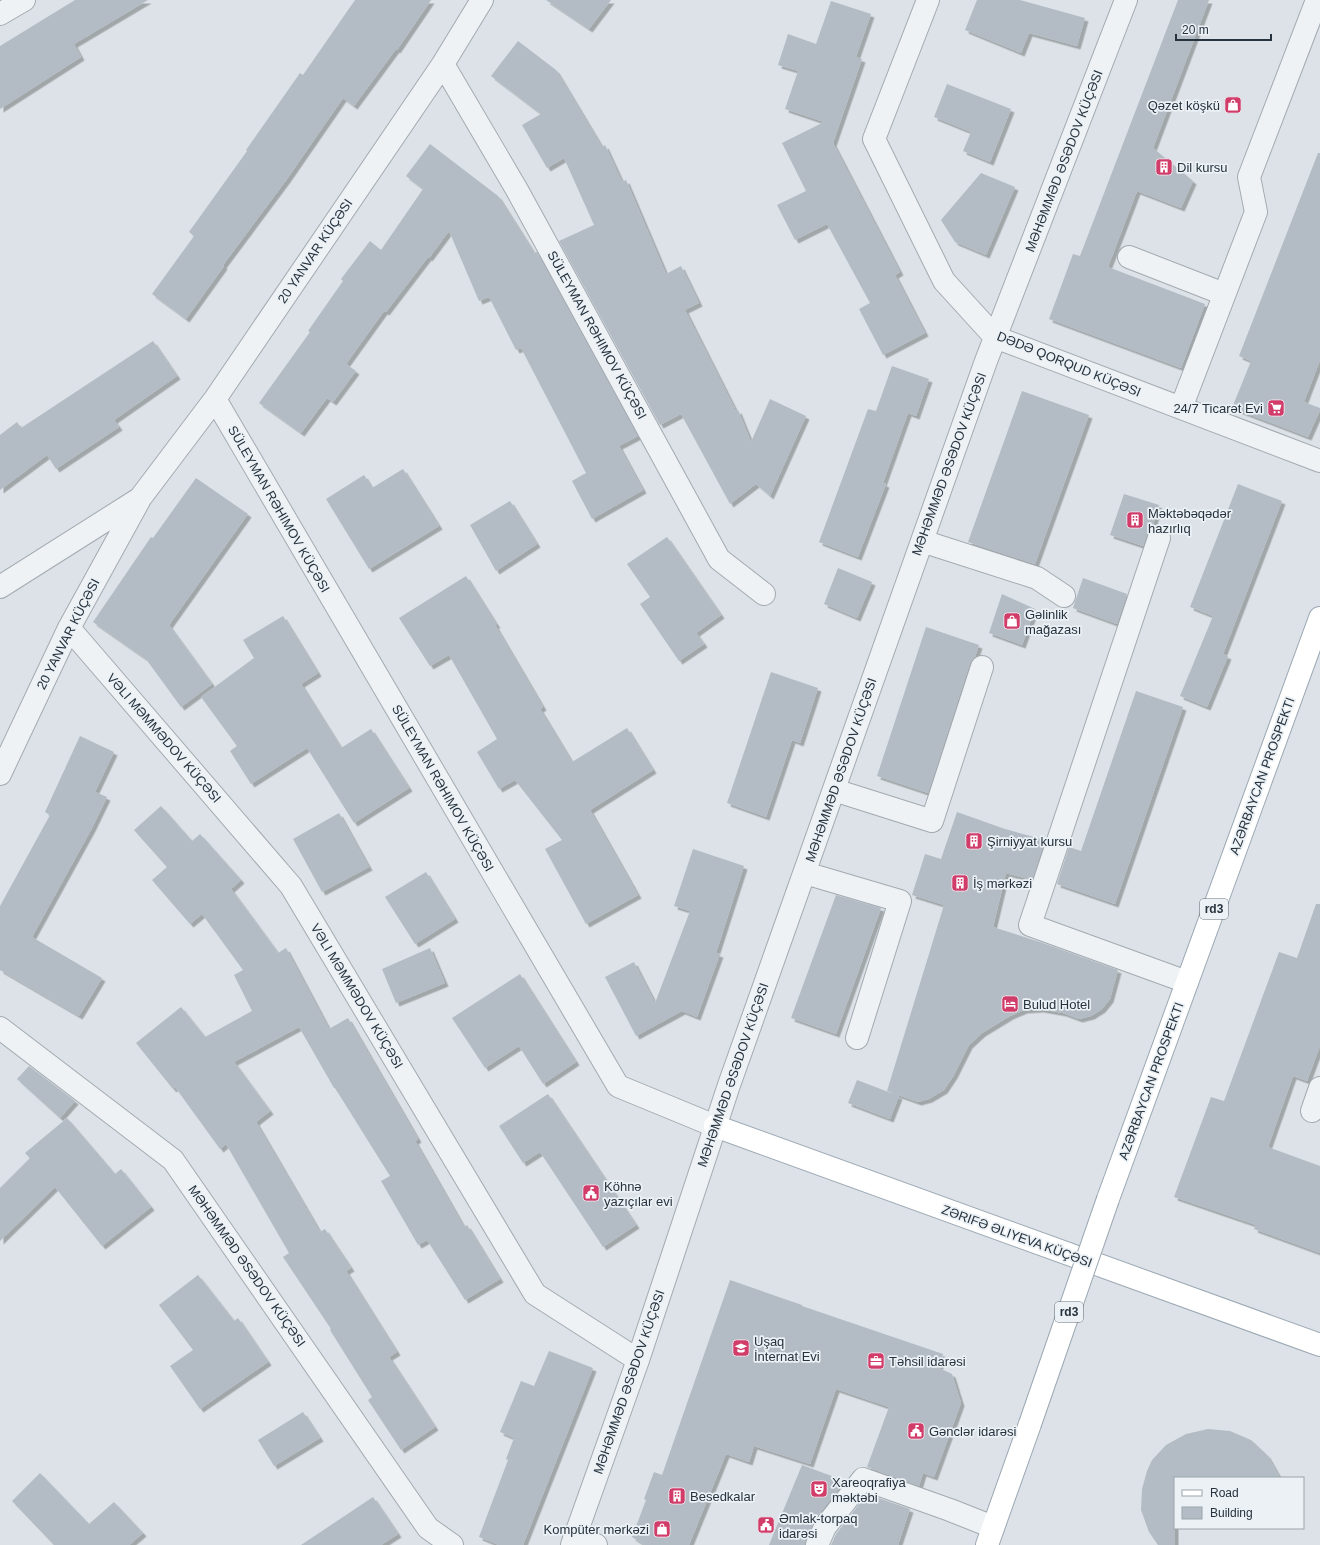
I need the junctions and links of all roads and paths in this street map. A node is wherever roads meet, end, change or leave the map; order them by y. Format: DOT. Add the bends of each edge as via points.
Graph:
graph roads {
  1 [pos="24,0"];
  2 [pos="482,0"];
  3 [pos="928,0"];
  4 [pos="1126,0"];
  5 [pos="1317,0"];
  6 [pos="0,14"];
  7 [pos="443,64"];
  8 [pos="1129,257"];
  9 [pos="1224,294"];
  10 [pos="996,337"];
  11 [pos="214,399"];
  12 [pos="1181,408"];
  13 [pos="1320,460"];
  14 [pos="141,497"];
  15 [pos="1159,538"];
  16 [pos="922,541"];
  17 [pos="0,587"];
  18 [pos="764,594"];
  19 [pos="1064,596"];
  20 [pos="1320,618"];
  21 [pos="69,628"];
  22 [pos="982,667"];
  23 [pos="0,774"];
  24 [pos="834,790"];
  25 [pos="805,873"];
  26 [pos="1188,982"];
  27 [pos="0,1028"];
  28 [pos="857,1038"];
  29 [pos="1320,1088"];
  30 [pos="1312,1111"];
  31 [pos="715,1126"];
  32 [pos="1320,1345"];
  33 [pos="638,1360"];
  34 [pos="990,1536"];
  35 [pos="573,1542"];
  36 [pos="452,1545"];
  37 [pos="596,1545"];
  38 [pos="817,1545"];
  1 -- 6 [label="street"];
  2 -- 7 [label="street, 20 YANVAR KÜÇƏSI"];
  3 -- 10 [label="street, DƏDƏ QORQUD KÜÇƏSI" via="874,139 944,281"];
  4 -- 10 [label="street, MƏHƏMMƏD ƏSƏDOV KÜÇƏSI"];
  5 -- 9 [label="street" via="1248,177 1256,212"];
  7 -- 11 [label="street, 20 YANVAR KÜÇƏSI"];
  7 -- 18 [label="street, SÜLEYMAN RƏHIMOV KÜÇƏSI" via="517,190 719,559"];
  8 -- 9 [label="street"];
  9 -- 12 [label="street"];
  10 -- 12 [label="street, DƏDƏ QORQUD KÜÇƏSI"];
  10 -- 16 [label="street, MƏHƏMMƏD ƏSƏDOV KÜÇƏSI"];
  11 -- 14 [label="street, 20 YANVAR KÜÇƏSI"];
  11 -- 31 [label="street, SÜLEYMAN RƏHIMOV KÜÇƏSI" via="618,1086"];
  12 -- 13 [label="street, DƏDƏ QORQUD KÜÇƏSI"];
  14 -- 17 [label="street, 20 YANVAR KÜÇƏSI"];
  14 -- 21 [label="street, 20 YANVAR KÜÇƏSI"];
  15 -- 26 [label="street" via="1030,924"];
  16 -- 19 [label="street" via="1037,578"];
  16 -- 24 [label="street, MƏHƏMMƏD ƏSƏDOV KÜÇƏSI"];
  20 -- 26 [label="main road, AZƏRBAYCAN PROSPEKTI / rd3"];
  21 -- 23 [label="street, 20 YANVAR KÜÇƏSI"];
  21 -- 33 [label="street, VƏLI MƏMMƏDOV KÜÇƏSI" via="291,886 535,1294"];
  22 -- 24 [label="street" via="932,821"];
  24 -- 25 [label="street, MƏHƏMMƏD ƏSƏDOV KÜÇƏSI"];
  25 -- 28 [label="street" via="900,901"];
  25 -- 31 [label="street, MƏHƏMMƏD ƏSƏDOV KÜÇƏSI"];
  26 -- 34 [label="main road, AZƏRBAYCAN PROSPEKTI / rd3, bridge" via="1108,1199"];
  27 -- 36 [label="street, MƏHƏMMƏD ƏSƏDOV KÜÇƏSI" via="173,1160 428,1528"];
  29 -- 30 [label="street"];
  31 -- 32 [label="main road, ZƏRIFƏ ƏLIYEVA KÜÇƏSI"];
  31 -- 33 [label="street, MƏHƏMMƏD ƏSƏDOV KÜÇƏSI"];
  33 -- 35 [label="street, MƏHƏMMƏD ƏSƏDOV KÜÇƏSI"];
  34 -- 38 [label="street" via="950,1510 863,1479 825,1527"];
  35 -- 37 [label="street"];
}
